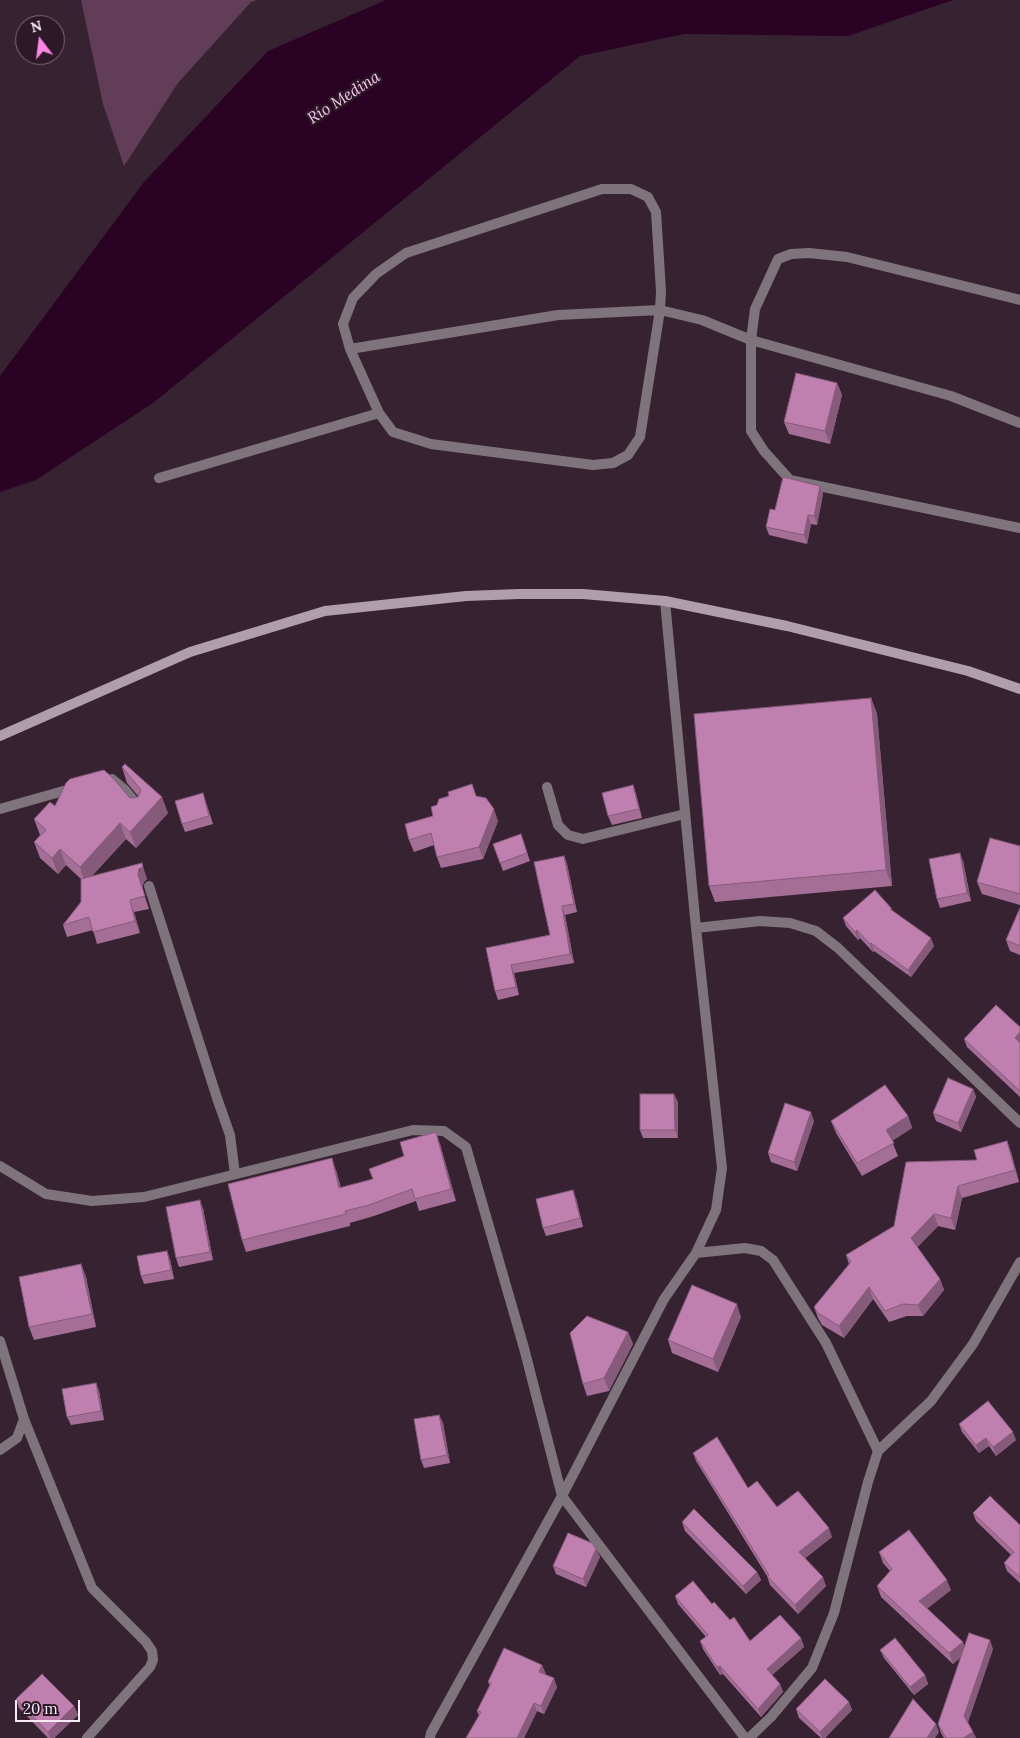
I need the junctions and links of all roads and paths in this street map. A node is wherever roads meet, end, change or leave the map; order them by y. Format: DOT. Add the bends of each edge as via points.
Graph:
graph roads {
  1 [pos="1020,300"];
  2 [pos="660,310"];
  3 [pos="751,340"];
  4 [pos="350,349"];
  5 [pos="379,414"];
  6 [pos="1020,423"];
  7 [pos="159,478"];
  8 [pos="1020,528"];
  9 [pos="665,601"];
  10 [pos="1020,689"];
  11 [pos="0,736"];
  12 [pos="100,781"];
  13 [pos="81,786"];
  14 [pos="546,787"];
  15 [pos="140,808"];
  16 [pos="0,809"];
  17 [pos="685,814"];
  18 [pos="149,886"];
  19 [pos="696,928"];
  20 [pos="1020,1123"];
  21 [pos="0,1166"];
  22 [pos="236,1174"];
  23 [pos="696,1254"];
  24 [pos="1020,1262"];
  25 [pos="0,1341"];
  26 [pos="24,1419"];
  27 [pos="0,1450"];
  28 [pos="878,1451"];
  29 [pos="562,1496"];
  30 [pos="87,1738"];
  31 [pos="430,1738"];
  32 [pos="747,1738"];
  1 -- 3 [label="street" via="846,257 791,254 778,259 755,309"];
  2 -- 3 [label="street" via="702,320"];
  2 -- 4 [label="street" via="558,315"];
  2 -- 4 [label="street" via="656,212 648,197 639,193 602,189 406,253 376,274 353,298 343,324"];
  2 -- 5 [label="street" via="640,437 628,455 613,463 592,465 431,444 393,432"];
  3 -- 6 [label="street" via="951,396"];
  3 -- 8 [label="street" via="751,431 790,480"];
  4 -- 5 [label="street"];
  5 -- 7 [label="street"];
  9 -- 10 [label="main road" via="797,628 968,671"];
  9 -- 11 [label="main road" via="583,594 519,594 466,596 325,611 190,652"];
  9 -- 17 [label="street"];
  12 -- 15 [label="street" via="112,779"];
  13 -- 16 [label="street"];
  14 -- 17 [label="street" via="558,825 568,835 583,839"];
  17 -- 19 [label="street"];
  18 -- 22 [label="street" via="230,1135"];
  19 -- 20 [label="street" via="760,921 790,923 816,931 838,948"];
  19 -- 23 [label="street" via="722,1168 716,1210"];
  21 -- 22 [label="street" via="46,1194 92,1201 144,1197"];
  22 -- 29 [label="street" via="413,1130 444,1130 466,1147 524,1348"];
  23 -- 28 [label="street" via="745,1248 761,1251 773,1260 826,1343"];
  23 -- 29 [label="street" via="664,1299"];
  24 -- 28 [label="street" via="973,1344 931,1401"];
  25 -- 26 [label="street"];
  26 -- 27 [label="street" via="17,1438"];
  26 -- 30 [label="street" via="92,1588 152,1651 150,1667"];
  28 -- 32 [label="street" via="834,1613 812,1668 771,1717"];
  29 -- 31 [label="street"];
  29 -- 32 [label="street"];
}
